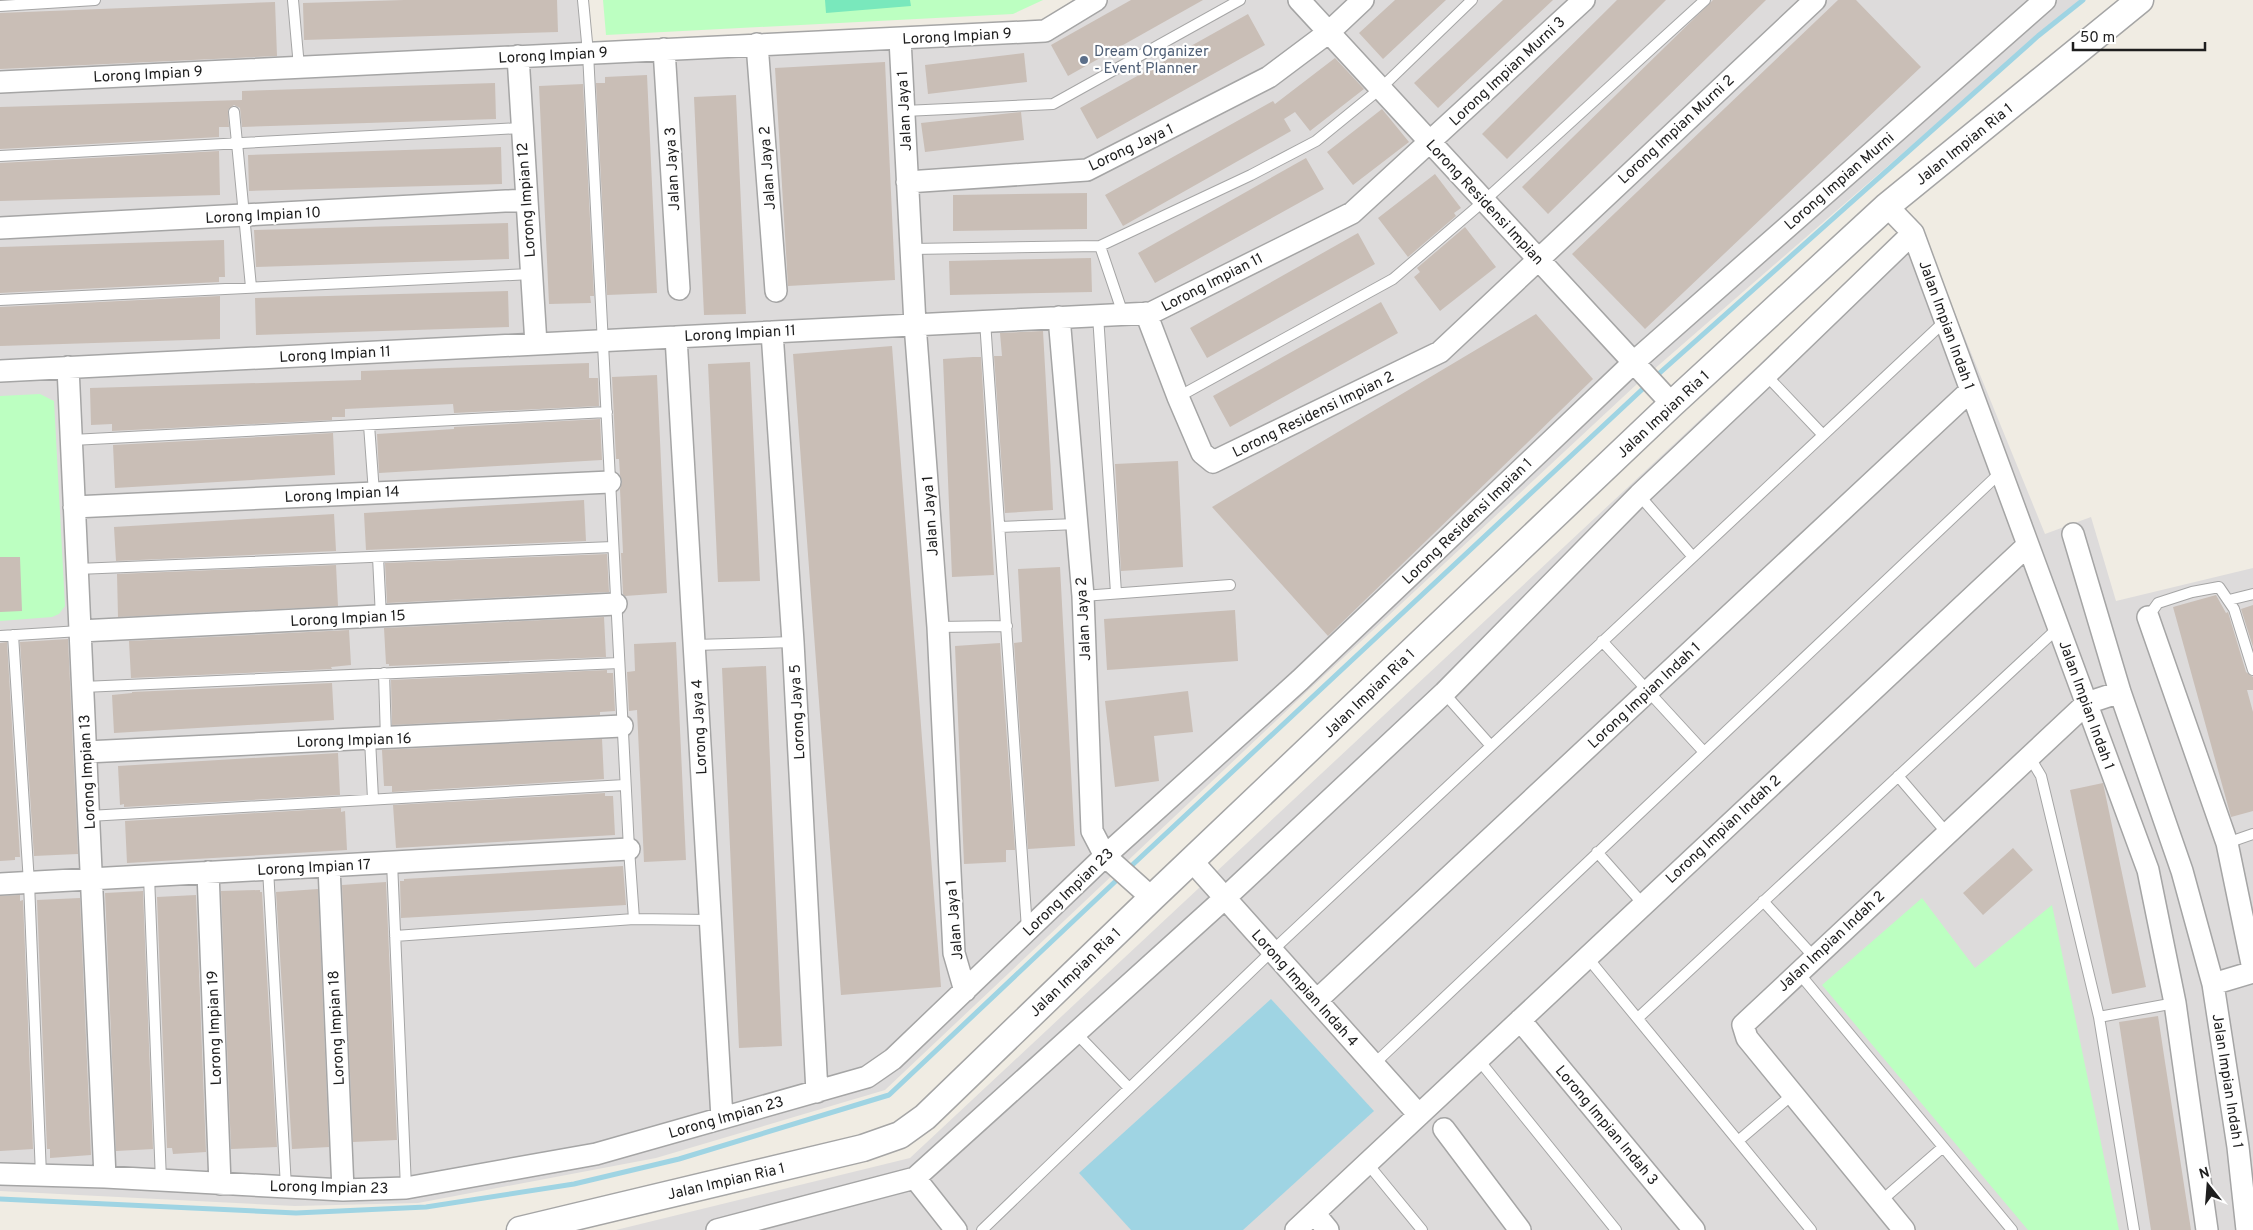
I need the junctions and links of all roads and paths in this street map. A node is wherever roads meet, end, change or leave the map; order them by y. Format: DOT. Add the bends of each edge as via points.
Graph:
graph roads {
  1 [pos="95,0"];
  2 [pos="293,0"];
  3 [pos="583,0"];
  4 [pos="1096,0"];
  5 [pos="1240,0"];
  6 [pos="1299,0"];
  7 [pos="1364,0"];
  8 [pos="1472,0"];
  9 [pos="1584,0"];
  10 [pos="1705,0"];
  11 [pos="1815,0"];
  12 [pos="2044,0"];
  13 [pos="2140,0"];
  14 [pos="0,6"];
  15 [pos="1329,32"];
  16 [pos="900,39"];
  17 [pos="757,44"];
  18 [pos="664,49"];
  19 [pos="588,53"];
  20 [pos="518,56"];
  21 [pos="299,67"];
  22 [pos="0,82"];
  23 [pos="1381,88"];
  24 [pos="904,111"];
  25 [pos="234,112"];
  26 [pos="521,128"];
  27 [pos="1430,143"];
  28 [pos="237,144"];
  29 [pos="0,156"];
  30 [pos="908,182"];
  31 [pos="526,200"];
  32 [pos="1484,201"];
  33 [pos="1887,206"];
  34 [pos="244,216"];
  35 [pos="0,228"];
  36 [pos="1913,233"];
  37 [pos="1100,246"];
  38 [pos="912,249"];
  39 [pos="1538,258"];
  40 [pos="531,274"];
  41 [pos="251,287"];
  42 [pos="679,289"];
  43 [pos="776,291"];
  44 [pos="0,300"];
  45 [pos="1146,313"];
  46 [pos="1123,314"];
  47 [pos="1098,315"];
  48 [pos="1059,317"];
  49 [pos="985,321"];
  50 [pos="1945,322"];
  51 [pos="915,324"];
  52 [pos="772,332"];
  53 [pos="676,337"];
  54 [pos="603,340"];
  55 [pos="536,344"];
  56 [pos="68,367"];
  57 [pos="1639,367"];
  58 [pos="0,371"];
  59 [pos="1766,375"];
  60 [pos="1971,390"];
  61 [pos="1178,397"];
  62 [pos="1665,397"];
  63 [pos="607,412"];
  64 [pos="369,425"];
  65 [pos="1822,435"];
  66 [pos="72,440"];
  67 [pos="2001,472"];
  68 [pos="610,482"];
  69 [pos="374,493"];
  70 [pos="1639,495"];
  71 [pos="74,507"];
  72 [pos="1077,524"];
  73 [pos="1000,527"];
  74 [pos="2073,534"];
  75 [pos="2028,545"];
  76 [pos="613,547"];
  77 [pos="378,557"];
  78 [pos="1693,557"];
  79 [pos="77,569"];
  80 [pos="1230,585"];
  81 [pos="1116,593"];
  82 [pos="2253,594"];
  83 [pos="1083,596"];
  84 [pos="2229,600"];
  85 [pos="616,604"];
  86 [pos="381,617"];
  87 [pos="2148,617"];
  88 [pos="1007,626"];
  89 [pos="938,627"];
  90 [pos="2058,627"];
  91 [pos="80,631"];
  92 [pos="14,635"];
  93 [pos="0,636"];
  94 [pos="793,642"];
  95 [pos="1602,642"];
  96 [pos="695,645"];
  97 [pos="619,663"];
  98 [pos="2253,670"];
  99 [pos="384,673"];
  100 [pos="1300,680"];
  101 [pos="83,687"];
  102 [pos="1648,691"];
  103 [pos="2120,692"];
  104 [pos="1444,693"];
  105 [pos="2087,703"];
  106 [pos="622,726"];
  107 [pos="378,739"];
  108 [pos="1491,746"];
  109 [pos="86,752"];
  110 [pos="1704,752"];
  111 [pos="2028,755"];
  112 [pos="1898,776"];
  113 [pos="625,785"];
  114 [pos="373,799"];
  115 [pos="89,816"];
  116 [pos="1946,832"];
  117 [pos="2253,834"];
  118 [pos="2227,843"];
  119 [pos="629,849"];
  120 [pos="1597,852"];
  121 [pos="1192,861"];
  122 [pos="392,862"];
  123 [pos="1112,862"];
  124 [pos="328,866"];
  125 [pos="268,869"];
  126 [pos="208,872"];
  127 [pos="149,876"];
  128 [pos="92,879"];
  129 [pos="29,883"];
  130 [pos="0,884"];
  131 [pos="1144,891"];
  132 [pos="1225,898"];
  133 [pos="1763,901"];
  134 [pos="1643,904"];
  135 [pos="634,919"];
  136 [pos="710,920"];
  137 [pos="1027,933"];
  138 [pos="395,936"];
  139 [pos="1272,951"];
  140 [pos="1587,957"];
  141 [pos="1814,957"];
  142 [pos="2253,971"];
  143 [pos="1798,972"];
  144 [pos="2213,984"];
  145 [pos="965,991"];
  146 [pos="1316,1000"];
  147 [pos="2175,1003"];
  148 [pos="2099,1017"];
  149 [pos="1638,1018"];
  150 [pos="1520,1020"];
  151 [pos="1076,1033"];
  152 [pos="1478,1059"];
  153 [pos="1374,1064"];
  154 [pos="1129,1088"];
  155 [pos="817,1092"];
  156 [pos="1793,1094"];
  157 [pos="1419,1115"];
  158 [pos="722,1118"];
  159 [pos="1444,1129"];
  160 [pos="1738,1141"];
  161 [pos="1943,1147"];
  162 [pos="1367,1163"];
  163 [pos="0,1174"];
  164 [pos="41,1176"];
  165 [pos="105,1176"];
  166 [pos="915,1178"];
  167 [pos="161,1181"];
  168 [pos="220,1184"];
  169 [pos="286,1187"];
  170 [pos="406,1188"];
  171 [pos="343,1190"];
  172 [pos="1881,1201"];
  173 [pos="1314,1213"];
  174 [pos="1900,1228"];
  175 [pos="520,1230"];
  176 [pos="717,1230"];
  177 [pos="955,1230"];
  178 [pos="982,1230"];
  179 [pos="1296,1230"];
  180 [pos="1328,1230"];
  181 [pos="1422,1230"];
  182 [pos="1520,1230"];
  183 [pos="1616,1230"];
  184 [pos="1694,1230"];
  185 [pos="1811,1230"];
  186 [pos="2012,1230"];
  187 [pos="2134,1230"];
  188 [pos="2207,1230"];
  189 [pos="2247,1230"];
  1 -- 14 [label="lane"];
  2 -- 21 [label="lane"];
  3 -- 19 [label="lane"];
  4 -- 16 [label="street, Lorong Impian 9" via="1045,31"];
  5 -- 24 [label="lane" via="1053,104"];
  6 -- 15 [label="street, Lorong Residensi Impian"];
  7 -- 15 [label="street, Lorong Jaya 1"];
  8 -- 23 [label="lane"];
  9 -- 27 [label="street, Lorong Impian Murni 3"];
  10 -- 32 [label="lane"];
  11 -- 39 [label="street, Lorong Impian Murni 2"];
  12 -- 57 [label="street, Lorong Impian Murni"];
  13 -- 33 [label="street, Jalan Impian Ria 1"];
  15 -- 23 [label="street, Lorong Residensi Impian"];
  15 -- 30 [label="street, Lorong Jaya 1" via="1269,78 1087,170"];
  16 -- 17 [label="street, Lorong Impian 9"];
  16 -- 24 [label="street, Jalan Jaya 1"];
  17 -- 18 [label="street, Lorong Impian 9"];
  17 -- 43 [label="street, Jalan Jaya 2"];
  18 -- 19 [label="street, Lorong Impian 9"];
  18 -- 42 [label="street, Jalan Jaya 3"];
  19 -- 20 [label="street, Lorong Impian 9"];
  19 -- 54 [label="lane"];
  20 -- 21 [label="street, Lorong Impian 9"];
  20 -- 26 [label="street, Lorong Impian 12"];
  21 -- 22 [label="street, Lorong Impian 9"];
  23 -- 27 [label="street, Lorong Residensi Impian"];
  23 -- 37 [label="lane" via="1316,141 1251,176"];
  24 -- 30 [label="street, Jalan Jaya 1"];
  25 -- 28 [label="lane"];
  26 -- 28 [label="lane"];
  26 -- 31 [label="street, Lorong Impian 12"];
  27 -- 32 [label="street, Lorong Residensi Impian"];
  27 -- 45 [label="street, Lorong Impian 11" via="1352,213"];
  28 -- 29 [label="lane"];
  28 -- 34 [label="lane"];
  30 -- 38 [label="street, Jalan Jaya 1"];
  31 -- 34 [label="street, Lorong Impian 10"];
  31 -- 40 [label="street, Lorong Impian 12"];
  32 -- 39 [label="street, Lorong Residensi Impian"];
  32 -- 61 [label="lane" via="1392,279"];
  33 -- 36 [label="street, Jalan Impian Indah 1"];
  33 -- 62 [label="street, Jalan Impian Ria 1"];
  34 -- 35 [label="street, Lorong Impian 10"];
  34 -- 41 [label="lane"];
  36 -- 50 [label="street, Jalan Impian Indah 1"];
  36 -- 59 [label="street"];
  37 -- 38 [label="lane"];
  37 -- 46 [label="lane"];
  38 -- 51 [label="street, Jalan Jaya 1"];
  39 -- 57 [label="street, Lorong Residensi Impian"];
  39 -- 61 [label="street, Lorong Residensi Impian 2" via="1440,352 1213,462 1202,453"];
  40 -- 41 [label="lane"];
  40 -- 55 [label="street, Lorong Impian 12"];
  41 -- 44 [label="lane"];
  45 -- 46 [label="street, Lorong Impian 11"];
  45 -- 61 [label="street, Lorong Residensi Impian 2"];
  46 -- 47 [label="street, Lorong Impian 11"];
  47 -- 48 [label="street, Lorong Impian 11"];
  47 -- 81 [label="lane"];
  48 -- 49 [label="street, Lorong Impian 11"];
  48 -- 72 [label="street, Jalan Jaya 2"];
  49 -- 51 [label="street, Lorong Impian 11"];
  49 -- 73 [label="lane"];
  50 -- 60 [label="street, Jalan Impian Indah 1"];
  50 -- 65 [label="lane"];
  51 -- 52 [label="street, Lorong Impian 11"];
  51 -- 89 [label="street, Jalan Jaya 1"];
  52 -- 53 [label="street, Lorong Impian 11"];
  52 -- 94 [label="street, Lorong Jaya 5"];
  53 -- 54 [label="street, Lorong Impian 11"];
  53 -- 96 [label="street, Lorong Jaya 4"];
  54 -- 55 [label="street, Lorong Impian 11"];
  54 -- 63 [label="lane"];
  55 -- 56 [label="street, Lorong Impian 11"];
  56 -- 58 [label="street, Lorong Impian 11"];
  56 -- 66 [label="street, Lorong Impian 13"];
  57 -- 62 [label="street, Lorong Residensi Impian"];
  57 -- 100 [label="street, Lorong Residensi Impian 1"];
  59 -- 65 [label="lane"];
  59 -- 70 [label="street"];
  60 -- 67 [label="street, Jalan Impian Indah 1"];
  60 -- 102 [label="street, Lorong Impian Indah 1"];
  62 -- 121 [label="street, Jalan Impian Ria 1"];
  63 -- 64 [label="lane"];
  63 -- 68 [label="lane"];
  64 -- 66 [label="lane"];
  64 -- 69 [label="lane"];
  65 -- 78 [label="lane"];
  66 -- 71 [label="street, Lorong Impian 13"];
  67 -- 75 [label="street, Jalan Impian Indah 1"];
  67 -- 110 [label="lane"];
  68 -- 69 [label="street, Lorong Impian 14"];
  68 -- 76 [label="lane"];
  69 -- 71 [label="street, Lorong Impian 14"];
  70 -- 78 [label="lane"];
  70 -- 104 [label="street"];
  71 -- 79 [label="street, Lorong Impian 13"];
  72 -- 73 [label="lane"];
  72 -- 83 [label="street, Jalan Jaya 2"];
  73 -- 88 [label="lane"];
  74 -- 103 [label="street, Jalan Impian Indah 1"];
  75 -- 90 [label="street, Jalan Impian Indah 1"];
  75 -- 134 [label="street, Lorong Impian Indah 2"];
  76 -- 77 [label="lane"];
  76 -- 85 [label="lane"];
  77 -- 79 [label="lane"];
  77 -- 86 [label="lane"];
  78 -- 95 [label="lane"];
  79 -- 91 [label="street, Lorong Impian 13"];
  80 -- 81 [label="lane"];
  81 -- 83 [label="lane"];
  82 -- 84 [label="lane"];
  83 -- 123 [label="street, Jalan Jaya 2" via="1092,831"];
  84 -- 87 [label="lane" via="2219,586 2158,603"];
  84 -- 98 [label="lane"];
  85 -- 86 [label="street, Lorong Impian 15"];
  85 -- 97 [label="lane"];
  86 -- 91 [label="street, Lorong Impian 15"];
  87 -- 118 [label="street"];
  88 -- 89 [label="lane"];
  88 -- 137 [label="lane"];
  89 -- 145 [label="street, Jalan Jaya 1" via="954,953"];
  90 -- 105 [label="street, Jalan Impian Indah 1"];
  90 -- 112 [label="lane"];
  91 -- 92 [label="lane"];
  91 -- 101 [label="street, Lorong Impian 13"];
  92 -- 93 [label="lane"];
  92 -- 129 [label="lane"];
  94 -- 96 [label="lane"];
  94 -- 155 [label="street, Lorong Jaya 5"];
  95 -- 102 [label="lane"];
  95 -- 108 [label="lane"];
  96 -- 136 [label="street, Lorong Jaya 4"];
  97 -- 99 [label="lane"];
  97 -- 106 [label="lane"];
  99 -- 101 [label="lane"];
  99 -- 107 [label="lane"];
  100 -- 123 [label="street, Lorong Impian 23"];
  101 -- 109 [label="street, Lorong Impian 13"];
  102 -- 110 [label="lane"];
  102 -- 146 [label="street, Lorong Impian Indah 1"];
  103 -- 105 [label="street, Jalan Impian Indah 2"];
  103 -- 144 [label="street, Jalan Impian Indah 1" via="2182,871"];
  104 -- 108 [label="lane"];
  104 -- 132 [label="street"];
  105 -- 111 [label="street, Jalan Impian Indah 2"];
  105 -- 147 [label="street, Jalan Impian Indah 1" via="2148,870"];
  106 -- 107 [label="street, Lorong Impian 16"];
  106 -- 113 [label="lane"];
  107 -- 109 [label="street, Lorong Impian 16"];
  107 -- 114 [label="lane"];
  108 -- 139 [label="lane"];
  109 -- 115 [label="street, Lorong Impian 13"];
  110 -- 120 [label="lane"];
  111 -- 116 [label="street, Jalan Impian Indah 2"];
  111 -- 148 [label="lane" via="2041,776"];
  112 -- 116 [label="lane"];
  112 -- 133 [label="lane"];
  113 -- 114 [label="lane"];
  113 -- 119 [label="lane"];
  114 -- 115 [label="lane"];
  115 -- 128 [label="street, Lorong Impian 13"];
  116 -- 141 [label="street, Jalan Impian Indah 2"];
  117 -- 118 [label="lane"];
  118 -- 142 [label="street"];
  119 -- 122 [label="street, Lorong Impian 17"];
  119 -- 135 [label="lane"];
  120 -- 134 [label="lane"];
  120 -- 153 [label="lane"];
  121 -- 131 [label="street, Jalan Impian Ria 1"];
  121 -- 132 [label="street, Lorong Impian Indah 4"];
  122 -- 124 [label="street, Lorong Impian 17"];
  122 -- 138 [label="lane"];
  123 -- 131 [label="street, Jalan Jaya 2"];
  123 -- 137 [label="street, Lorong Impian 23"];
  124 -- 125 [label="street, Lorong Impian 17"];
  124 -- 171 [label="street, Lorong Impian 18"];
  125 -- 126 [label="street, Lorong Impian 17"];
  125 -- 169 [label="lane"];
  126 -- 127 [label="street, Lorong Impian 17"];
  126 -- 168 [label="street, Lorong Impian 19"];
  127 -- 128 [label="street, Lorong Impian 17"];
  127 -- 167 [label="lane"];
  128 -- 129 [label="street, Lorong Impian 17"];
  128 -- 165 [label="street, Lorong Impian 13"];
  129 -- 130 [label="street, Lorong Impian 17"];
  129 -- 164 [label="lane"];
  131 -- 175 [label="street, Jalan Impian Ria 1" via="925,1117 900,1136 863,1148"];
  132 -- 139 [label="street, Lorong Impian Indah 4"];
  132 -- 151 [label="street"];
  133 -- 141 [label="lane"];
  133 -- 149 [label="lane"];
  134 -- 140 [label="street, Lorong Impian Indah 2"];
  135 -- 136 [label="lane"];
  135 -- 138 [label="lane"];
  136 -- 158 [label="street, Lorong Jaya 4"];
  137 -- 145 [label="street, Lorong Impian 23"];
  138 -- 170 [label="lane"];
  139 -- 146 [label="street, Lorong Impian Indah 4"];
  139 -- 154 [label="lane"];
  140 -- 149 [label="lane"];
  140 -- 150 [label="street, Lorong Impian Indah 2"];
  141 -- 143 [label="street, Jalan Impian Indah 2"];
  142 -- 144 [label="street"];
  143 -- 156 [label="street, Jalan Impian Indah 2" via="1743,1025 1747,1038"];
  143 -- 161 [label="lane"];
  144 -- 189 [label="street, Jalan Impian Indah 1"];
  145 -- 155 [label="street, Lorong Impian 23" via="886,1064 867,1077"];
  146 -- 153 [label="street, Lorong Impian Indah 4"];
  147 -- 148 [label="lane"];
  147 -- 188 [label="street, Jalan Impian Indah 1"];
  148 -- 187 [label="lane"];
  149 -- 160 [label="lane"];
  150 -- 152 [label="street, Lorong Impian Indah 2"];
  150 -- 184 [label="street, Lorong Impian Indah 3"];
  151 -- 154 [label="lane"];
  151 -- 166 [label="street"];
  152 -- 157 [label="street, Lorong Impian Indah 2"];
  152 -- 183 [label="lane"];
  153 -- 157 [label="street, Lorong Impian Indah 4"];
  154 -- 178 [label="lane"];
  155 -- 158 [label="street, Lorong Impian 23"];
  156 -- 160 [label="lane"];
  156 -- 172 [label="street, Jalan Impian Indah 2"];
  157 -- 162 [label="street, Lorong Impian Indah 2"];
  158 -- 170 [label="street, Lorong Impian 23" via="596,1154"];
  159 -- 182 [label="street"];
  160 -- 185 [label="lane"];
  161 -- 172 [label="lane"];
  161 -- 186 [label="lane"];
  162 -- 173 [label="street, Lorong Impian Indah 2"];
  162 -- 181 [label="lane"];
  163 -- 164 [label="street, Lorong Impian 23"];
  164 -- 165 [label="street, Lorong Impian 23"];
  165 -- 167 [label="street, Lorong Impian 23"];
  166 -- 176 [label="street"];
  166 -- 177 [label="street"];
  167 -- 168 [label="street, Lorong Impian 23"];
  168 -- 169 [label="street, Lorong Impian 23"];
  169 -- 171 [label="street, Lorong Impian 23"];
  170 -- 171 [label="street, Lorong Impian 23"];
  172 -- 174 [label="street, Jalan Impian Indah 2"];
  173 -- 179 [label="street, Lorong Impian Indah 2"];
  173 -- 180 [label="street"];
}
